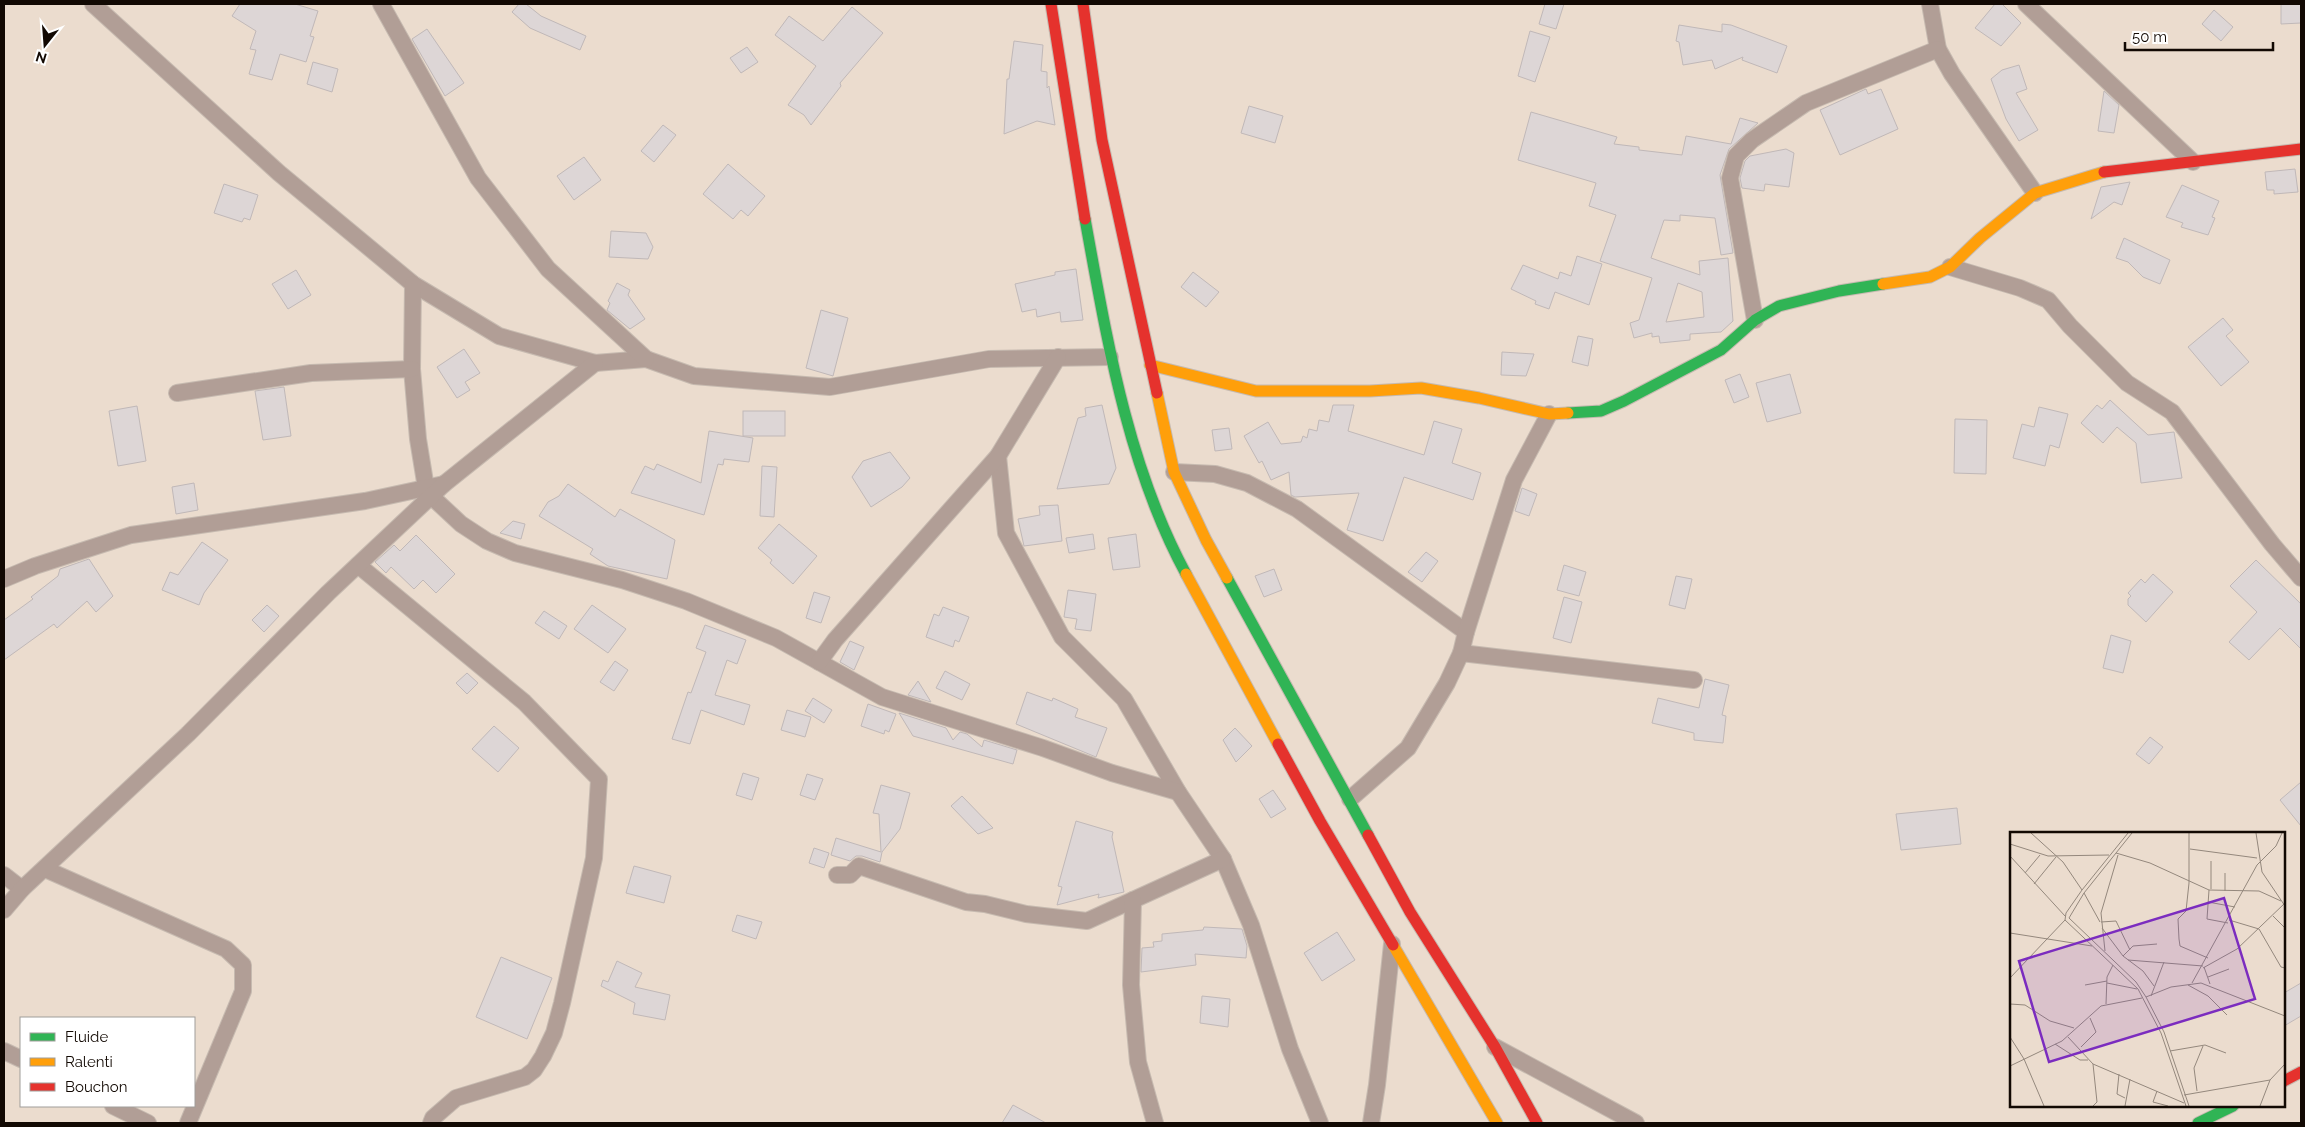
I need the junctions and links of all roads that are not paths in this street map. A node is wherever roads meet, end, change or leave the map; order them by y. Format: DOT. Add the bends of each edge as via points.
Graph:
graph roads {
  1 [pos="92,4"];
  2 [pos="381,4"];
  3 [pos="1051,4"];
  4 [pos="1083,4"];
  5 [pos="1930,4"];
  6 [pos="2026,4"];
  7 [pos="1938,49"];
  8 [pos="2301,149"];
  9 [pos="2193,162"];
  10 [pos="2036,193"];
  11 [pos="1950,266"];
  12 [pos="413,284"];
  13 [pos="1755,320"];
  14 [pos="1058,357"];
  15 [pos="1110,357"];
  16 [pos="646,359"];
  17 [pos="595,362"];
  18 [pos="1150,365"];
  19 [pos="412,369"];
  20 [pos="177,393"];
  21 [pos="1549,414"];
  22 [pos="998,456"];
  23 [pos="1174,472"];
  24 [pos="429,492"];
  25 [pos="358,565"];
  26 [pos="2301,578"];
  27 [pos="4,579"];
  28 [pos="1466,632"];
  29 [pos="1461,653"];
  30 [pos="819,662"];
  31 [pos="1694,680"];
  32 [pos="1178,792"];
  33 [pos="1350,799"];
  34 [pos="1223,859"];
  35 [pos="45,869"];
  36 [pos="837,875"];
  37 [pos="4,876"];
  38 [pos="22,889"];
  39 [pos="1132,900"];
  40 [pos="4,910"];
  41 [pos="1392,944"];
  42 [pos="1495,1047"];
  43 [pos="4,1051"];
  44 [pos="20,1059"];
  45 [pos="2301,1072"];
  46 [pos="2285,1080"];
  47 [pos="195,1106"];
  48 [pos="115,1107"];
  49 [pos="195,1107"];
  50 [pos="2231,1107"];
  51 [pos="148,1123"];
  52 [pos="188,1123"];
  53 [pos="431,1123"];
  54 [pos="1155,1123"];
  55 [pos="1320,1123"];
  56 [pos="1371,1123"];
  57 [pos="1497,1123"];
  58 [pos="1537,1123"];
  59 [pos="1636,1123"];
  60 [pos="2198,1123"];
  1 -- 12 [label="street" via="279,173"];
  2 -- 16 [label="street" via="478,178 548,269"];
  3 -- 15 [label="street" via="1072,147"];
  4 -- 18 [label="street" via="1102,140"];
  5 -- 7 [label="street"];
  6 -- 9 [label="street"];
  7 -- 10 [label="street"];
  7 -- 13 [label="street" via="1806,103 1752,140 1736,156 1730,178"];
  8 -- 9 [label="street"];
  9 -- 10 [label="street" via="2110,170"];
  10 -- 11 [label="street"];
  11 -- 13 [label="street" via="1930,277 1839,291 1779,306"];
  11 -- 26 [label="street" via="2048,300 2127,382 2172,412"];
  12 -- 17 [label="street" via="499,336"];
  12 -- 19 [label="street"];
  13 -- 21 [label="street" via="1721,350 1624,402 1600,411"];
  14 -- 15 [label="street"];
  14 -- 16 [label="street" via="990,359 830,386 694,376"];
  14 -- 22 [label="street"];
  15 -- 41 [label="street" via="1146,481 1173,549 1320,821"];
  16 -- 17 [label="street"];
  17 -- 24 [label="street" via="444,484"];
  18 -- 21 [label="street" via="1256,391 1421,388"];
  18 -- 23 [label="street"];
  19 -- 20 [label="street" via="311,373"];
  19 -- 24 [label="street" via="418,439"];
  21 -- 28 [label="street" via="1514,480"];
  22 -- 30 [label="street"];
  22 -- 32 [label="street" via="1006,533 1062,638 1124,699"];
  23 -- 28 [label="street" via="1215,474 1247,483 1297,509"];
  23 -- 33 [label="street" via="1206,540"];
  24 -- 25 [label="street"];
  24 -- 27 [label="street" via="131,535"];
  24 -- 30 [label="street" via="461,524 487,541 515,553 622,580 686,601 776,638"];
  25 -- 35 [label="street" via="188,734"];
  25 -- 53 [label="street" via="524,702 599,779 594,858 562,1003 554,1033 543,1056 525,1077 456,1098"];
  28 -- 29 [label="street"];
  29 -- 31 [label="street"];
  29 -- 33 [label="street" via="1408,748"];
  30 -- 32 [label="street" via="882,696"];
  32 -- 34 [label="street"];
  33 -- 42 [label="street" via="1410,912"];
  34 -- 39 [label="street"];
  34 -- 55 [label="street" via="1251,925 1290,1049"];
  35 -- 38 [label="street"];
  35 -- 47 [label="street" via="226,949 243,965 243,991"];
  36 -- 39 [label="street" via="850,875 859,866 966,902 1026,914 1087,921"];
  37 -- 38 [label="street"];
  38 -- 40 [label="street"];
  39 -- 54 [label="street" via="1132,986 1138,1062"];
  41 -- 56 [label="street"];
  41 -- 57 [label="street"];
  42 -- 58 [label="street"];
  42 -- 59 [label="street"];
  43 -- 44 [label="street"];
  45 -- 46 [label="street"];
  48 -- 51 [label="street"];
  49 -- 52 [label="street"];
  50 -- 60 [label="street"];
}
